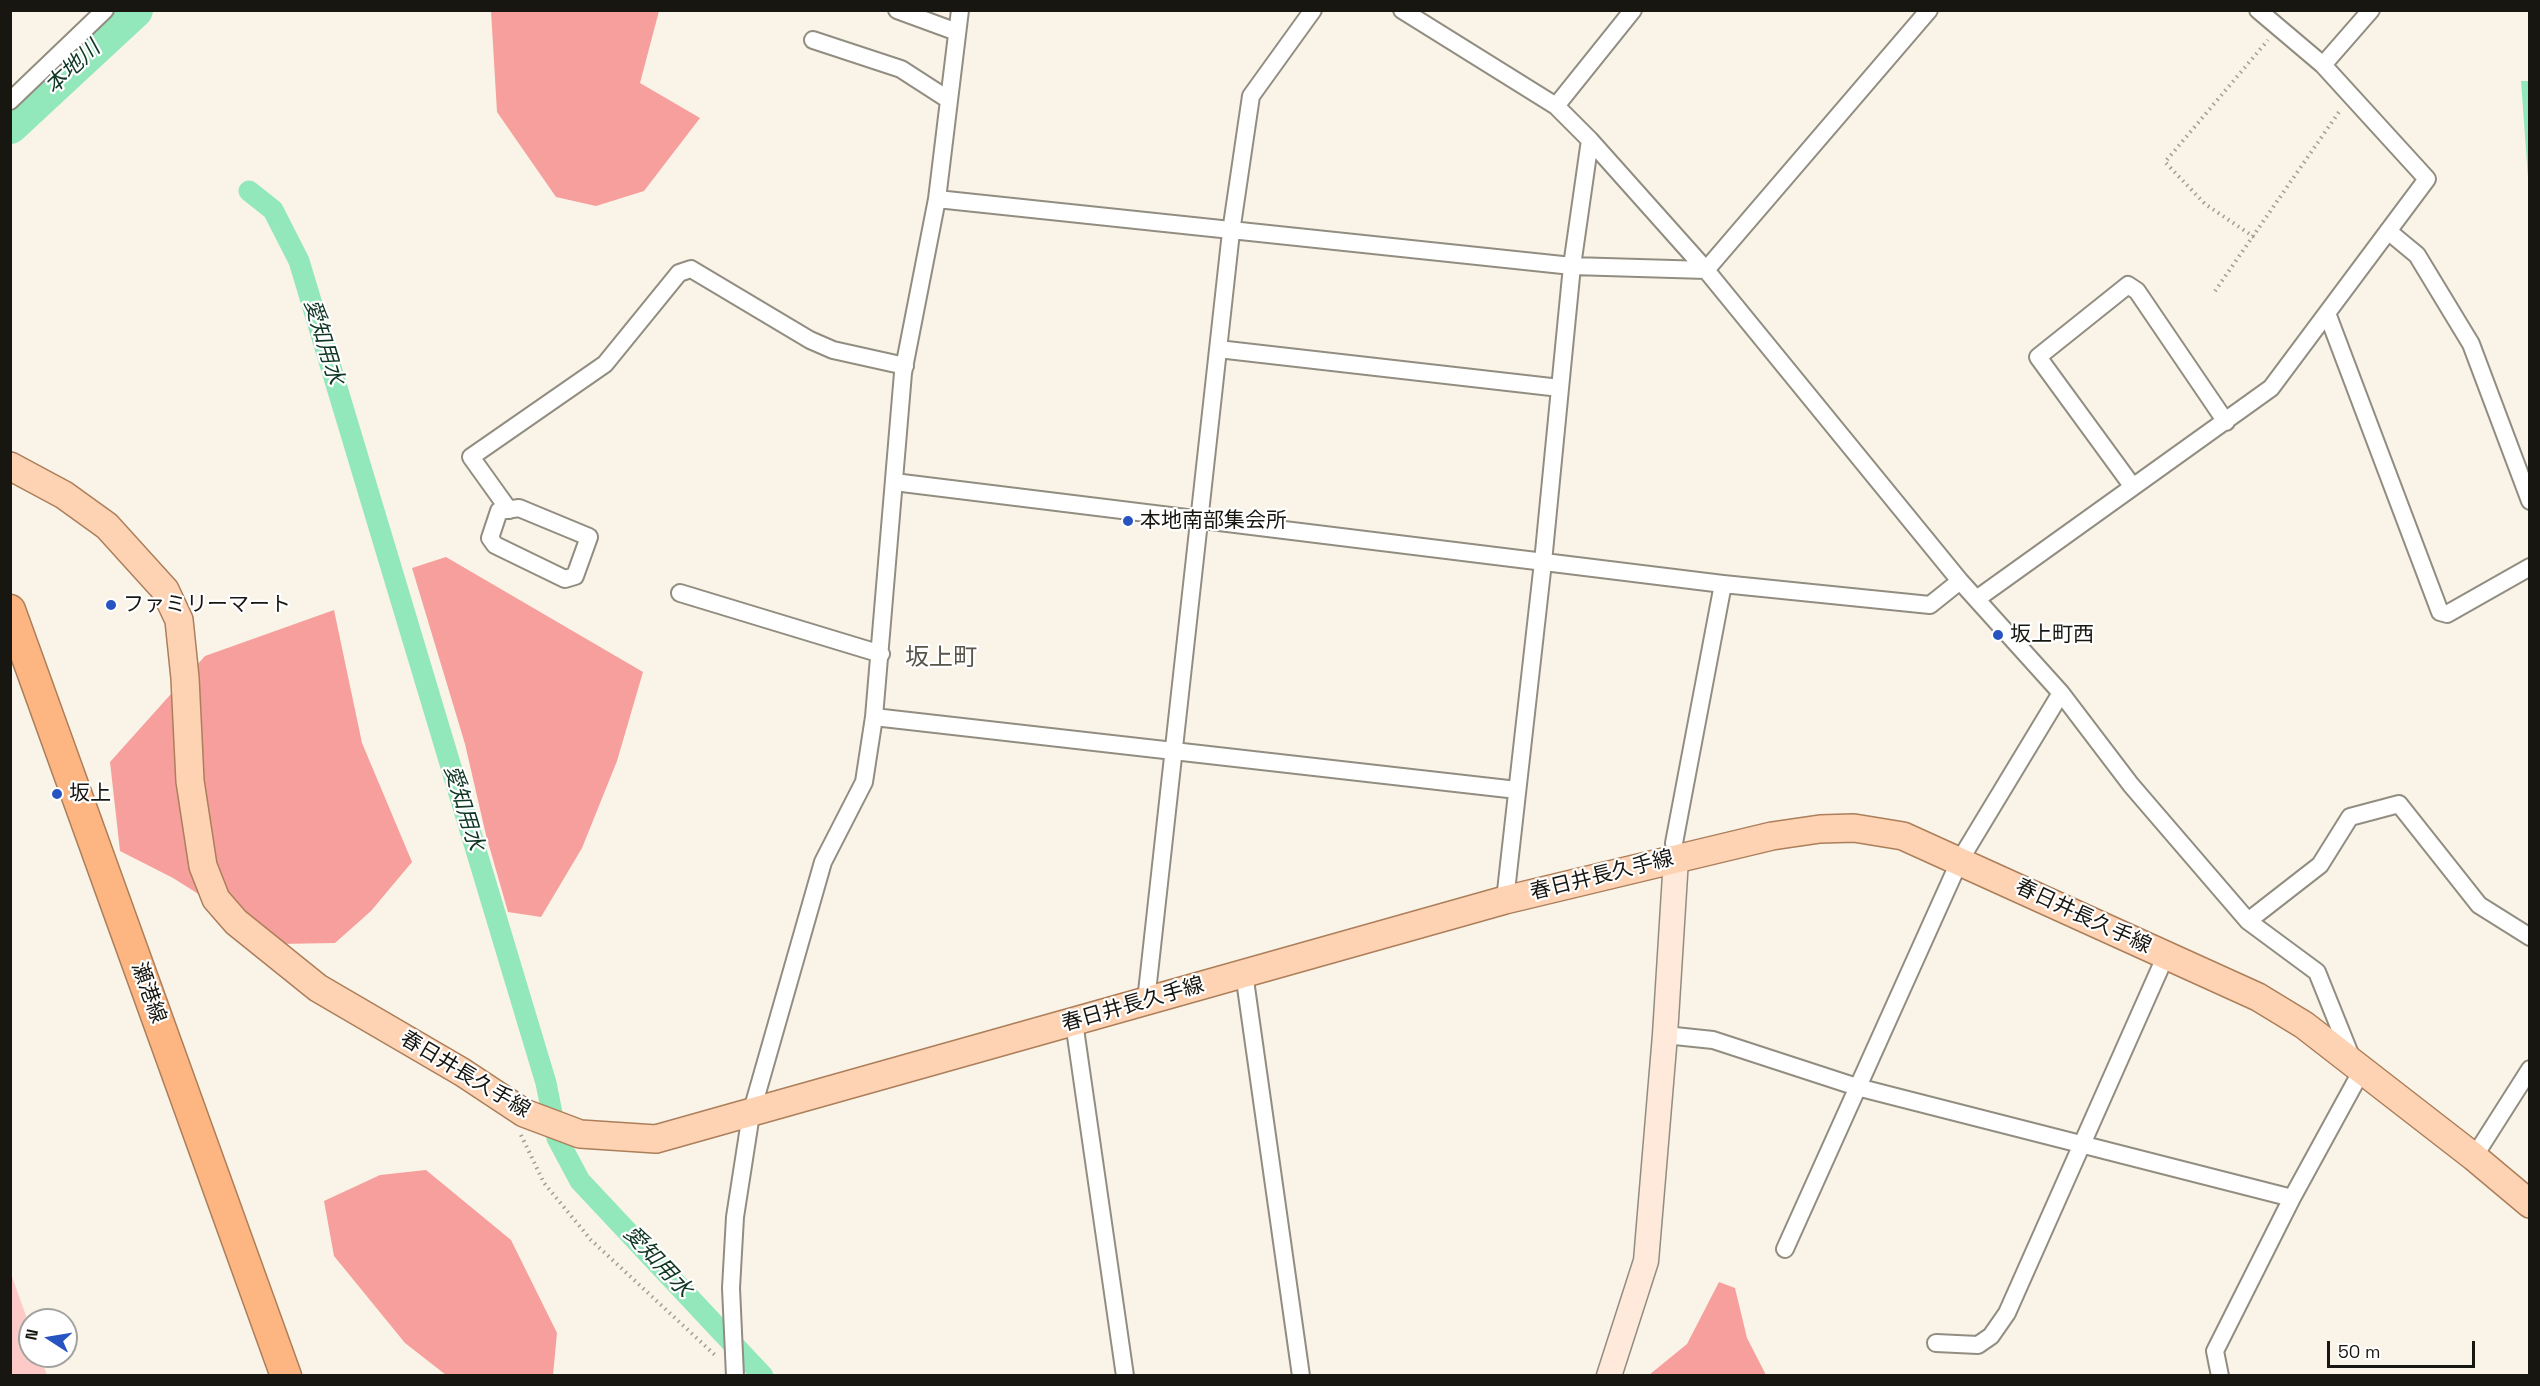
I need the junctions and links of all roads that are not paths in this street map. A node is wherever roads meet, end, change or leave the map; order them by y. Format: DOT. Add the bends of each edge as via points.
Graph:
graph roads {
  1 [pos="105,10"];
  2 [pos="897,10"];
  3 [pos="960,10"];
  4 [pos="1313,10"];
  5 [pos="1402,10"];
  6 [pos="1633,10"];
  7 [pos="1929,10"];
  8 [pos="2258,10"];
  9 [pos="2371,10"];
  10 [pos="957,32"];
  11 [pos="813,40"];
  12 [pos="2323,65"];
  13 [pos="949,100"];
  14 [pos="10,101"];
  15 [pos="1556,106"];
  16 [pos="1590,140"];
  17 [pos="937,199"];
  18 [pos="2388,231"];
  19 [pos="1231,232"];
  20 [pos="1572,266"];
  21 [pos="1706,270"];
  22 [pos="2327,313"];
  23 [pos="1218,349"];
  24 [pos="904,366"];
  25 [pos="1560,388"];
  26 [pos="2226,422"];
  27 [pos="10,466"];
  28 [pos="894,482"];
  29 [pos="2133,487"];
  30 [pos="2529,501"];
  31 [pos="508,510"];
  32 [pos="1201,521"];
  33 [pos="1543,562"];
  34 [pos="2529,567"];
  35 [pos="1960,581"];
  36 [pos="1723,584"];
  37 [pos="680,592"];
  38 [pos="1978,598"];
  39 [pos="10,610"];
  40 [pos="881,654"];
  41 [pos="2061,693"];
  42 [pos="874,717"];
  43 [pos="1174,753"];
  44 [pos="1517,790"];
  45 [pos="1676,859"];
  46 [pos="1960,860"];
  47 [pos="1505,900"];
  48 [pos="2248,921"];
  49 [pos="2529,937"];
  50 [pos="2166,955"];
  51 [pos="1244,973"];
  52 [pos="1146,1001"];
  53 [pos="1074,1022"];
  54 [pos="1665,1035"];
  55 [pos="2358,1066"];
  56 [pos="2529,1069"];
  57 [pos="1857,1087"];
  58 [pos="751,1114"];
  59 [pos="2083,1143"];
  60 [pos="2474,1157"];
  61 [pos="2292,1198"];
  62 [pos="2529,1204"];
  63 [pos="1785,1249"];
  64 [pos="1936,1343"];
  65 [pos="735,1370"];
  66 [pos="286,1376"];
  67 [pos="1125,1376"];
  68 [pos="1300,1376"];
  69 [pos="1610,1376"];
  70 [pos="2220,1376"];
  1 -- 14 [label="street"];
  2 -- 10 [label="street"];
  3 -- 10 [label="street"];
  4 -- 19 [label="street" via="1251,96"];
  5 -- 15 [label="street"];
  6 -- 15 [label="street"];
  7 -- 21 [label="street"];
  8 -- 12 [label="street"];
  9 -- 12 [label="street"];
  10 -- 13 [label="street"];
  11 -- 13 [label="street" via="901,69"];
  12 -- 18 [label="street" via="2427,179"];
  13 -- 17 [label="street"];
  15 -- 16 [label="street"];
  16 -- 20 [label="street"];
  16 -- 21 [label="street"];
  17 -- 19 [label="street"];
  17 -- 24 [label="street"];
  18 -- 22 [label="street"];
  18 -- 30 [label="street" via="2417,255 2471,344"];
  19 -- 20 [label="street"];
  19 -- 23 [label="street"];
  20 -- 21 [label="street"];
  20 -- 25 [label="street"];
  21 -- 35 [label="street"];
  22 -- 26 [label="street" via="2271,388"];
  22 -- 34 [label="street" via="2440,612 2448,614"];
  23 -- 25 [label="street"];
  23 -- 32 [label="street"];
  24 -- 28 [label="street"];
  24 -- 31 [label="street" via="833,350 691,269 679,273 605,364 471,457"];
  25 -- 33 [label="street"];
  26 -- 29 [label="street"];
  26 -- 29 [label="street" via="2137,291 2128,285 2038,357"];
  27 -- 58 [label="main road, 春日井長久手線" via="64,495 107,526 165,590 179,620 190,781 203,866 216,899 236,922 318,988 515,1107 580,1134 656,1139"];
  28 -- 32 [label="street"];
  28 -- 40 [label="street"];
  29 -- 38 [label="street"];
  31 -- 31 [label="street" via="500,511 490,538 495,545 565,579 575,576 589,537 519,508"];
  32 -- 33 [label="street"];
  32 -- 43 [label="street"];
  33 -- 36 [label="street"];
  33 -- 44 [label="street"];
  35 -- 36 [label="street" via="1930,605"];
  35 -- 38 [label="street"];
  36 -- 45 [label="street" via="1674,843"];
  37 -- 40 [label="street"];
  38 -- 41 [label="street"];
  39 -- 66 [label="highway, 瀬港線"];
  40 -- 42 [label="street"];
  41 -- 46 [label="street"];
  41 -- 48 [label="street" via="2131,785"];
  42 -- 43 [label="street"];
  42 -- 58 [label="street" via="864,782 823,862"];
  43 -- 44 [label="street"];
  43 -- 52 [label="street"];
  44 -- 47 [label="street"];
  45 -- 46 [label="main road, 春日井長久手線" via="1772,836 1854,828 1903,836"];
  45 -- 47 [label="main road, 春日井長久手線"];
  45 -- 54 [label="street"];
  46 -- 50 [label="main road, 春日井長久手線"];
  46 -- 57 [label="street"];
  47 -- 51 [label="main road, 春日井長久手線"];
  48 -- 49 [label="street" via="2320,865 2350,817 2399,804 2479,905"];
  48 -- 55 [label="street" via="2317,972"];
  50 -- 55 [label="main road, 春日井長久手線" via="2258,998 2304,1025"];
  50 -- 59 [label="street"];
  51 -- 52 [label="main road, 春日井長久手線"];
  51 -- 68 [label="street"];
  52 -- 53 [label="main road, 春日井長久手線"];
  53 -- 58 [label="main road, 春日井長久手線"];
  53 -- 67 [label="street"];
  54 -- 57 [label="street" via="1713,1040"];
  54 -- 69 [label="street" via="1646,1261"];
  55 -- 60 [label="main road, 春日井長久手線"];
  55 -- 61 [label="street"];
  56 -- 60 [label="street"];
  57 -- 59 [label="street"];
  57 -- 63 [label="street"];
  58 -- 65 [label="street" via="735,1216 730,1288"];
  59 -- 61 [label="street"];
  59 -- 64 [label="street" via="2007,1313 1991,1336 1978,1345"];
  60 -- 62 [label="main road, 春日井長久手線"];
  61 -- 70 [label="street" via="2215,1351"];
}
